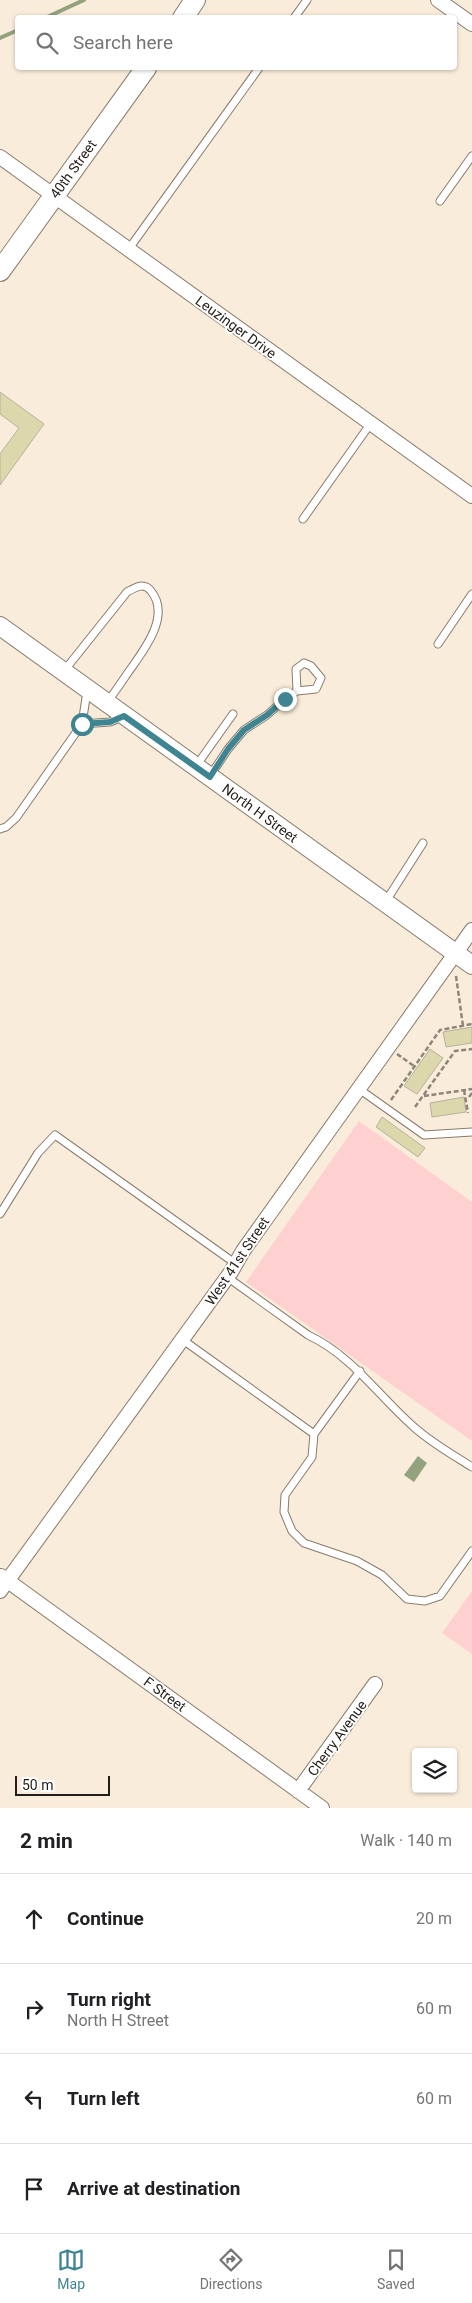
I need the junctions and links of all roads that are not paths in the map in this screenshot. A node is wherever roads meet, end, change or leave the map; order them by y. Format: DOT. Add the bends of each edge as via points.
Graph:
graph roads {
  1 [pos="195,0"];
  2 [pos="307,0"];
  3 [pos="438,0"];
  4 [pos="184,15"];
  5 [pos="296,15"];
  6 [pos="472,24"];
  7 [pos="258,70"];
  8 [pos="141,71"];
  9 [pos="472,156"];
  10 [pos="0,157"];
  11 [pos="54,196"];
  12 [pos="440,201"];
  13 [pos="128,250"];
  14 [pos="0,271"];
  15 [pos="370,423"];
  16 [pos="472,496"];
  17 [pos="303,519"];
  18 [pos="472,594"];
  19 [pos="0,626"];
  20 [pos="438,644"];
  21 [pos="63,672"];
  22 [pos="87,689"];
  23 [pos="298,691"];
  24 [pos="107,703"];
  25 [pos="233,714"];
  26 [pos="124,716"];
  27 [pos="82,724"];
  28 [pos="203,772"];
  29 [pos="0,829"];
  30 [pos="423,843"];
  31 [pos="385,902"];
  32 [pos="472,930"];
  33 [pos="456,953"];
  34 [pos="472,965"];
  35 [pos="359,1089"];
  36 [pos="472,1132"];
  37 [pos="0,1214"];
  38 [pos="236,1264"];
  39 [pos="227,1277"];
  40 [pos="183,1340"];
  41 [pos="360,1371"];
  42 [pos="314,1434"];
  43 [pos="472,1467"];
  44 [pos="472,1551"];
  45 [pos="2,1582"];
  46 [pos="375,1684"];
  47 [pos="298,1791"];
  48 [pos="322,1808"];
  1 -- 4 [label="main road"];
  2 -- 5 [label="lane"];
  3 -- 6 [label="street"];
  7 -- 13 [label="lane"];
  8 -- 11 [label="main road, 40th Street"];
  9 -- 12 [label="lane"];
  10 -- 11 [label="street, Leuzinger Drive"];
  11 -- 13 [label="street, Leuzinger Drive"];
  11 -- 14 [label="main road, 40th Street"];
  13 -- 15 [label="street, Leuzinger Drive"];
  15 -- 16 [label="street, Leuzinger Drive"];
  15 -- 17 [label="lane"];
  18 -- 20 [label="lane"];
  19 -- 21 [label="street, North H Street"];
  21 -- 22 [label="street, North H Street"];
  21 -- 24 [label="lane" via="127,592 137,586 145,586 155,597 156,629"];
  22 -- 24 [label="street, North H Street"];
  22 -- 27 [label="lane"];
  23 -- 28 [label="lane" via="244,730"];
  24 -- 26 [label="street, North H Street"];
  25 -- 28 [label="lane"];
  26 -- 27 [label="lane" via="110,722"];
  26 -- 28 [label="street, North H Street"];
  27 -- 29 [label="lane" via="16,818"];
  28 -- 31 [label="street, North H Street"];
  30 -- 31 [label="lane"];
  31 -- 33 [label="street, North H Street"];
  32 -- 33 [label="street, West 41st Street"];
  33 -- 34 [label="street, North H Street"];
  33 -- 35 [label="street, West 41st Street"];
  35 -- 36 [label="lane" via="424,1135"];
  35 -- 38 [label="street, West 41st Street"];
  37 -- 38 [label="lane" via="38,1153 55,1136"];
  38 -- 39 [label="street, West 41st Street"];
  39 -- 40 [label="street, West 41st Street"];
  39 -- 41 [label="lane"];
  40 -- 42 [label="lane"];
  40 -- 45 [label="street, West 41st Street"];
  41 -- 42 [label="lane"];
  41 -- 43 [label="lane" via="415,1429"];
  42 -- 44 [label="lane" via="312,1457 285,1494 284,1503 292,1531 304,1543 357,1561 382,1575 407,1600 425,1601 440,1596"];
  45 -- 47 [label="street, F Street"];
  46 -- 47 [label="street, Cherry Avenue"];
  47 -- 48 [label="street, F Street"];
}
